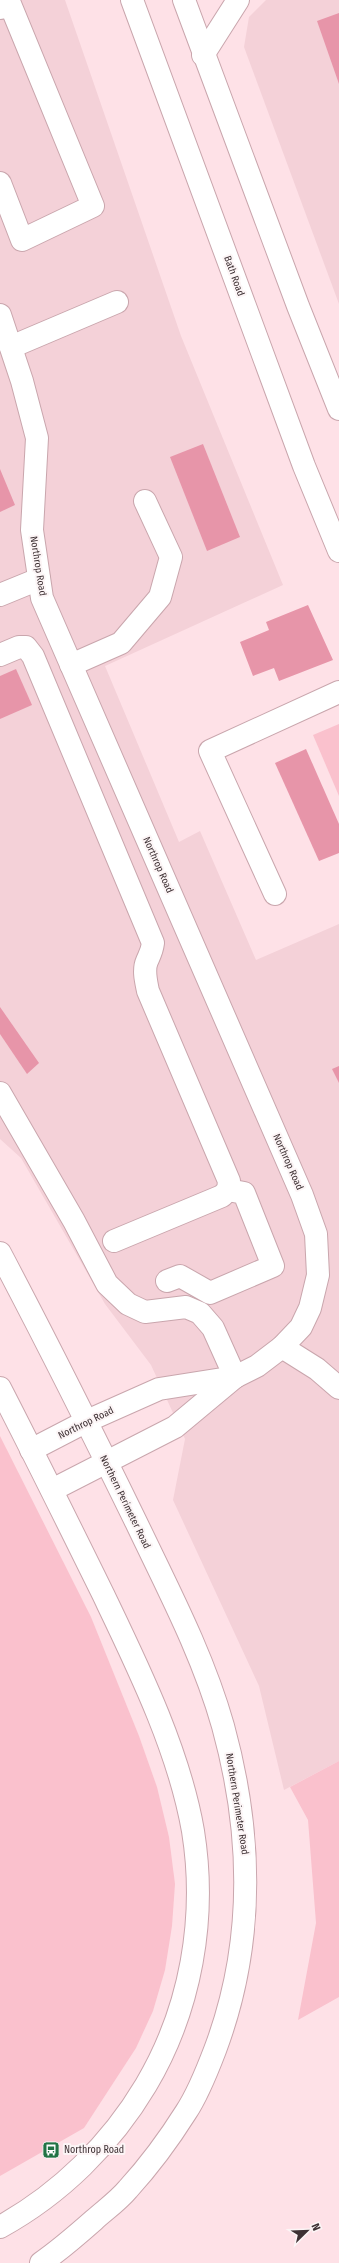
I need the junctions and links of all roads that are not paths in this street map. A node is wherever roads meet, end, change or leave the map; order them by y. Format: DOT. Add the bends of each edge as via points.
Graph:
graph roads {
  1 [pos="132,0"];
  2 [pos="184,0"];
  3 [pos="238,0"];
  4 [pos="0,8"];
  5 [pos="203,55"];
  6 [pos="0,183"];
  7 [pos="118,302"];
  8 [pos="0,315"];
  9 [pos="11,347"];
  10 [pos="339,408"];
  11 [pos="145,501"];
  12 [pos="339,550"];
  13 [pos="39,579"];
  14 [pos="0,595"];
  15 [pos="0,655"];
  16 [pos="71,665"];
  17 [pos="339,692"];
  18 [pos="276,894"];
  19 [pos="0,1093"];
  20 [pos="228,1190"];
  21 [pos="114,1241"];
  22 [pos="0,1253"];
  23 [pos="167,1281"];
  24 [pos="282,1347"];
  25 [pos="235,1376"];
  26 [pos="0,1388"];
  27 [pos="339,1388"];
  28 [pos="87,1421"];
  29 [pos="31,1450"];
  30 [pos="107,1464"];
  31 [pos="52,1490"];
  32 [pos="0,2227"];
  33 [pos="56,2257"];
  34 [pos="41,2263"];
  1 -- 12 [label="main road, Bath Road" via="301,459"];
  2 -- 5 [label="main road"];
  3 -- 5 [label="main road"];
  4 -- 6 [label="main road" via="10,4 93,206 22,240"];
  5 -- 10 [label="main road"];
  7 -- 9 [label="main road"];
  8 -- 9 [label="main road, Northrop Road"];
  9 -- 13 [label="main road, Northrop Road" via="37,438 32,530"];
  11 -- 16 [label="main road" via="170,557 160,597 121,643"];
  13 -- 14 [label="main road"];
  13 -- 16 [label="main road, Northrop Road" via="42,598"];
  15 -- 20 [label="main road" via="19,647 26,647 38,670 153,942 145,973 148,991 228,1182"];
  16 -- 24 [label="main road, Northrop Road" via="302,1195 316,1234 318,1275 310,1308 301,1327"];
  17 -- 18 [label="main road" via="210,751"];
  19 -- 25 [label="main road" via="74,1221 107,1284 128,1304 145,1312 186,1307 200,1313 213,1328"];
  20 -- 21 [label="main road" via="222,1196"];
  20 -- 23 [label="main road" via="244,1193 273,1266 210,1293 180,1276"];
  22 -- 28 [label="main road, Northern Perimeter Road"];
  24 -- 25 [label="main road, Northrop Road" via="256,1366"];
  24 -- 27 [label="main road" via="317,1369"];
  25 -- 28 [label="main road, Northrop Road" via="159,1389"];
  25 -- 30 [label="main road, Northrop Road" via="176,1427"];
  26 -- 29 [label="main road"];
  28 -- 29 [label="main road, Northrop Road"];
  28 -- 30 [label="main road, Northern Perimeter Road"];
  29 -- 31 [label="main road"];
  30 -- 31 [label="main road, Northrop Road"];
  30 -- 33 [label="main road, Northern Perimeter Road" via="190,1636 222,1726 234,1775 243,1839 246,1867 245,1920 239,1968 227,2019 188,2110 160,2151 126,2192"];
  31 -- 32 [label="main road" via="134,1657 160,1720 192,1829 198,1874 197,1919 193,1960 168,2043 129,2113 75,2174 45,2198"];
  33 -- 34 [label="main road, Northern Perimeter Road"];
}
